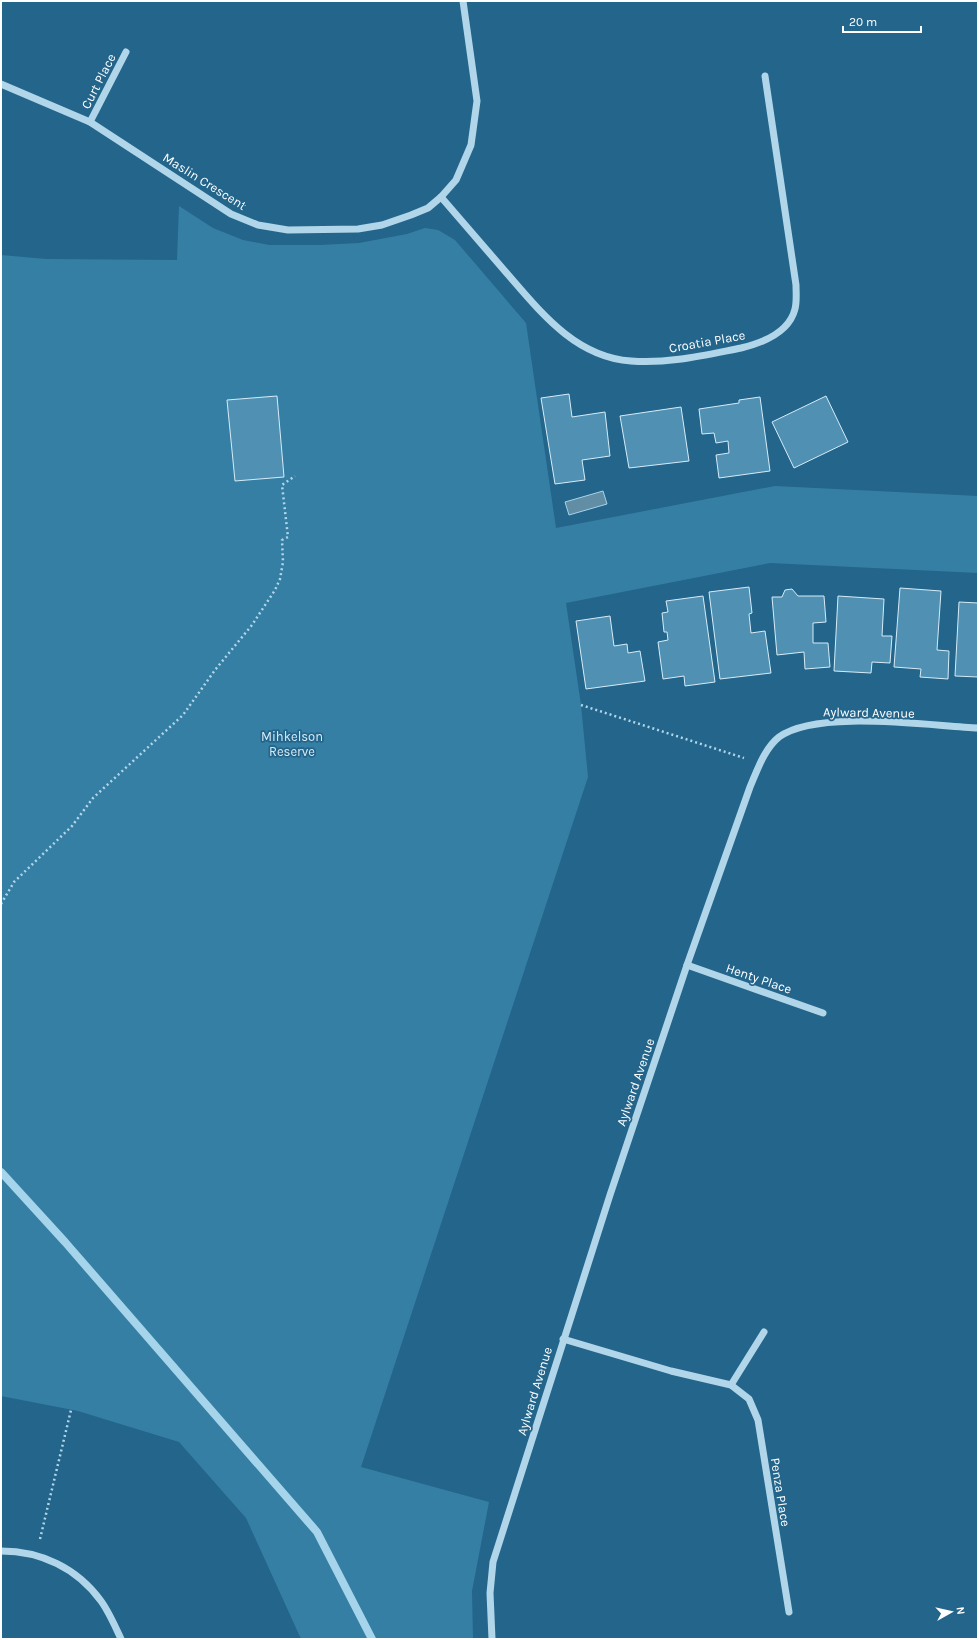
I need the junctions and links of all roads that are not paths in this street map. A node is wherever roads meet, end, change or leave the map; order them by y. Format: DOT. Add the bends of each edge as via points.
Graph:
graph roads {
  1 [pos="463,1"];
  2 [pos="126,52"];
  3 [pos="765,76"];
  4 [pos="1,84"];
  5 [pos="90,122"];
  6 [pos="441,197"];
  7 [pos="978,728"];
  8 [pos="687,965"];
  9 [pos="823,1013"];
  10 [pos="764,1332"];
  11 [pos="563,1339"];
  12 [pos="731,1385"];
  13 [pos="1,1552"];
  14 [pos="789,1612"];
  15 [pos="121,1639"];
  16 [pos="492,1639"];
  1 -- 6 [label="street, Maslin Crescent" via="477,101 475,124 465,161 456,180"];
  2 -- 5 [label="street, Curt Place"];
  3 -- 6 [label="street, Croatia Place" via="796,285 796,300 795,310 788,323 779,332 756,345 689,358 652,362 614,359 596,353 567,337 539,311"];
  4 -- 5 [label="street, Maslin Crescent"];
  5 -- 6 [label="street, Maslin Crescent" via="231,214 258,225 288,230 382,226 428,208"];
  7 -- 8 [label="street, Aylward Avenue" via="887,722 820,722 787,732 777,738 760,763 750,787"];
  8 -- 9 [label="street, Henty Place"];
  8 -- 11 [label="street, Aylward Avenue"];
  10 -- 12 [label="street"];
  11 -- 12 [label="street, Penza Place" via="671,1371"];
  11 -- 16 [label="street, Aylward Avenue" via="493,1562 490,1593"];
  12 -- 14 [label="street, Penza Place" via="749,1399 758,1420"];
  13 -- 15 [label="street" via="16,1551 36,1555 66,1567 83,1580 102,1601"];
}
